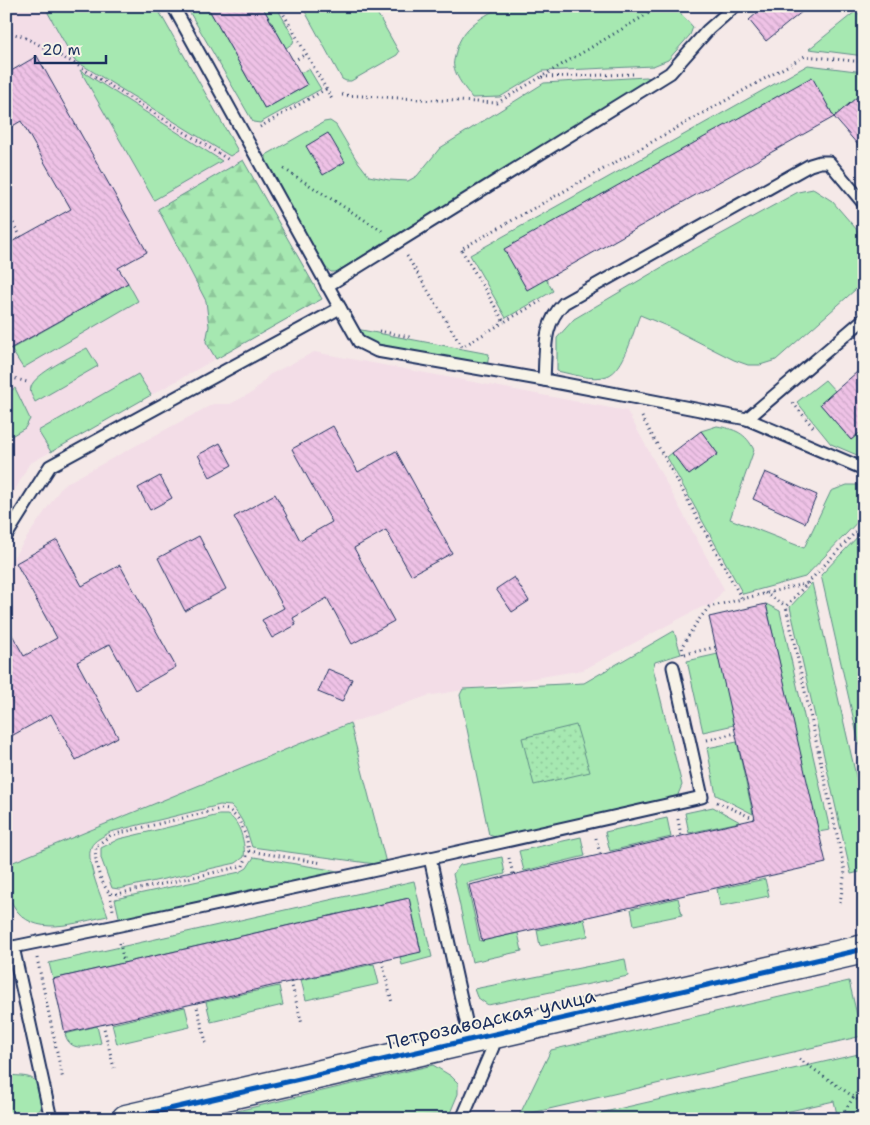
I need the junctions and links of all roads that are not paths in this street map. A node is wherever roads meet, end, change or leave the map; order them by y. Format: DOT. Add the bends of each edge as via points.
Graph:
graph roads {
  1 [pos="172,6"];
  2 [pos="735,6"];
  3 [pos="864,204"];
  4 [pos="327,286"];
  5 [pos="340,308"];
  6 [pos="864,319"];
  7 [pos="544,380"];
  8 [pos="747,419"];
  9 [pos="864,469"];
  10 [pos="6,536"];
  11 [pos="673,667"];
  12 [pos="430,858"];
  13 [pos="10,947"];
  14 [pos="864,949"];
  15 [pos="480,1037"];
  16 [pos="51,1119"];
  17 [pos="126,1119"];
  18 [pos="462,1119"];
  1 -- 4 [label="lane"];
  2 -- 4 [label="lane" via="708,30 670,73"];
  3 -- 7 [label="lane" via="829,162 810,165 564,302 548,326"];
  4 -- 5 [label="lane"];
  5 -- 7 [label="lane" via="359,342 377,351"];
  5 -- 10 [label="lane" via="50,466"];
  6 -- 8 [label="lane"];
  7 -- 8 [label="lane"];
  8 -- 9 [label="lane"];
  11 -- 12 [label="lane" via="702,797"];
  12 -- 13 [label="lane"];
  12 -- 15 [label="lane"];
  13 -- 16 [label="lane"];
  14 -- 15 [label="street, Петрозаводская улица"];
  15 -- 17 [label="street, Петрозаводская улица"];
  15 -- 18 [label="lane" via="493,1048"];
}
